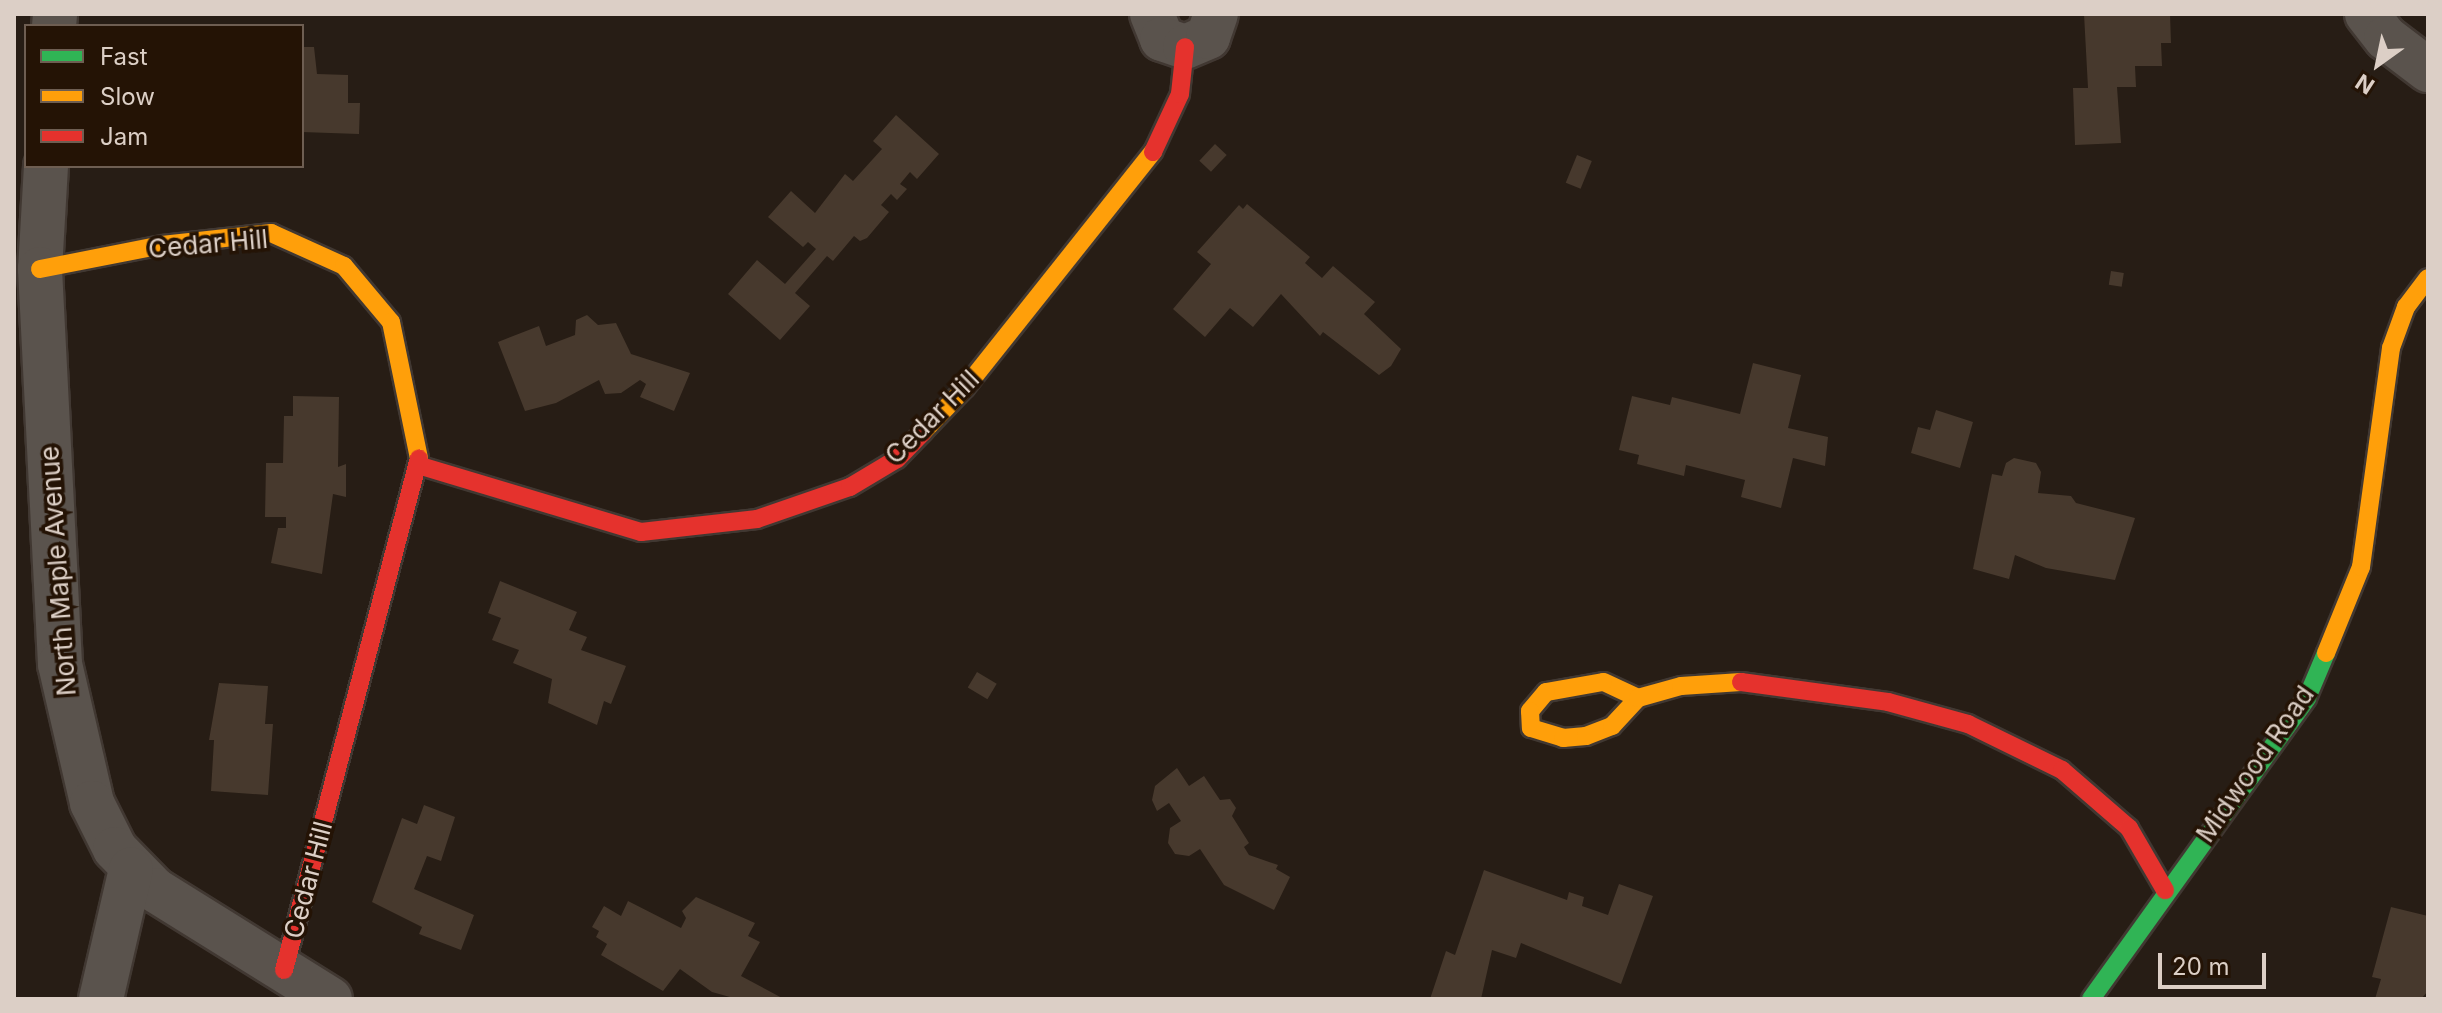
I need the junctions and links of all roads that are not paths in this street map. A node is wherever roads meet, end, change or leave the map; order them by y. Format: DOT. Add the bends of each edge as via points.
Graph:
graph roads {
  1 [pos="1152,14"];
  2 [pos="1216,14"];
  3 [pos="2367,14"];
  4 [pos="1185,47"];
  5 [pos="2428,70"];
  6 [pos="46,168"];
  7 [pos="40,269"];
  8 [pos="2428,278"];
  9 [pos="31,447"];
  10 [pos="421,466"];
  11 [pos="1638,698"];
  12 [pos="131,869"];
  13 [pos="2165,890"];
  14 [pos="284,970"];
  15 [pos="101,999"];
  16 [pos="330,999"];
  17 [pos="2091,999"];
  1 -- 4 [label="street" via="1162,39"];
  2 -- 4 [label="street" via="1208,37"];
  3 -- 5 [label="street" via="2386,38"];
  4 -- 10 [label="street, Cedar Hill" via="1180,94 1147,165 965,388 897,459 850,487 757,519 641,532"];
  6 -- 7 [label="street, North Maple Avenue"];
  7 -- 9 [label="street, North Maple Avenue"];
  7 -- 10 [label="street, Cedar Hill" via="162,245 271,233 344,266 391,322"];
  8 -- 13 [label="street, Midwood Road" via="2406,307 2391,348 2361,567 2307,698"];
  9 -- 12 [label="street, North Maple Avenue" via="74,739 92,803"];
  10 -- 14 [label="street, Cedar Hill"];
  11 -- 11 [label="street" via="1603,682 1546,692 1530,711 1531,728 1563,738 1586,736 1612,726"];
  11 -- 13 [label="street" via="1681,686 1743,682 1888,702 1968,724 2062,770 2096,794 2129,828"];
  12 -- 14 [label="street, North Maple Avenue" via="155,890"];
  12 -- 15 [label="street"];
  13 -- 17 [label="street, Midwood Road"];
  14 -- 16 [label="street, North Maple Avenue"];
}
